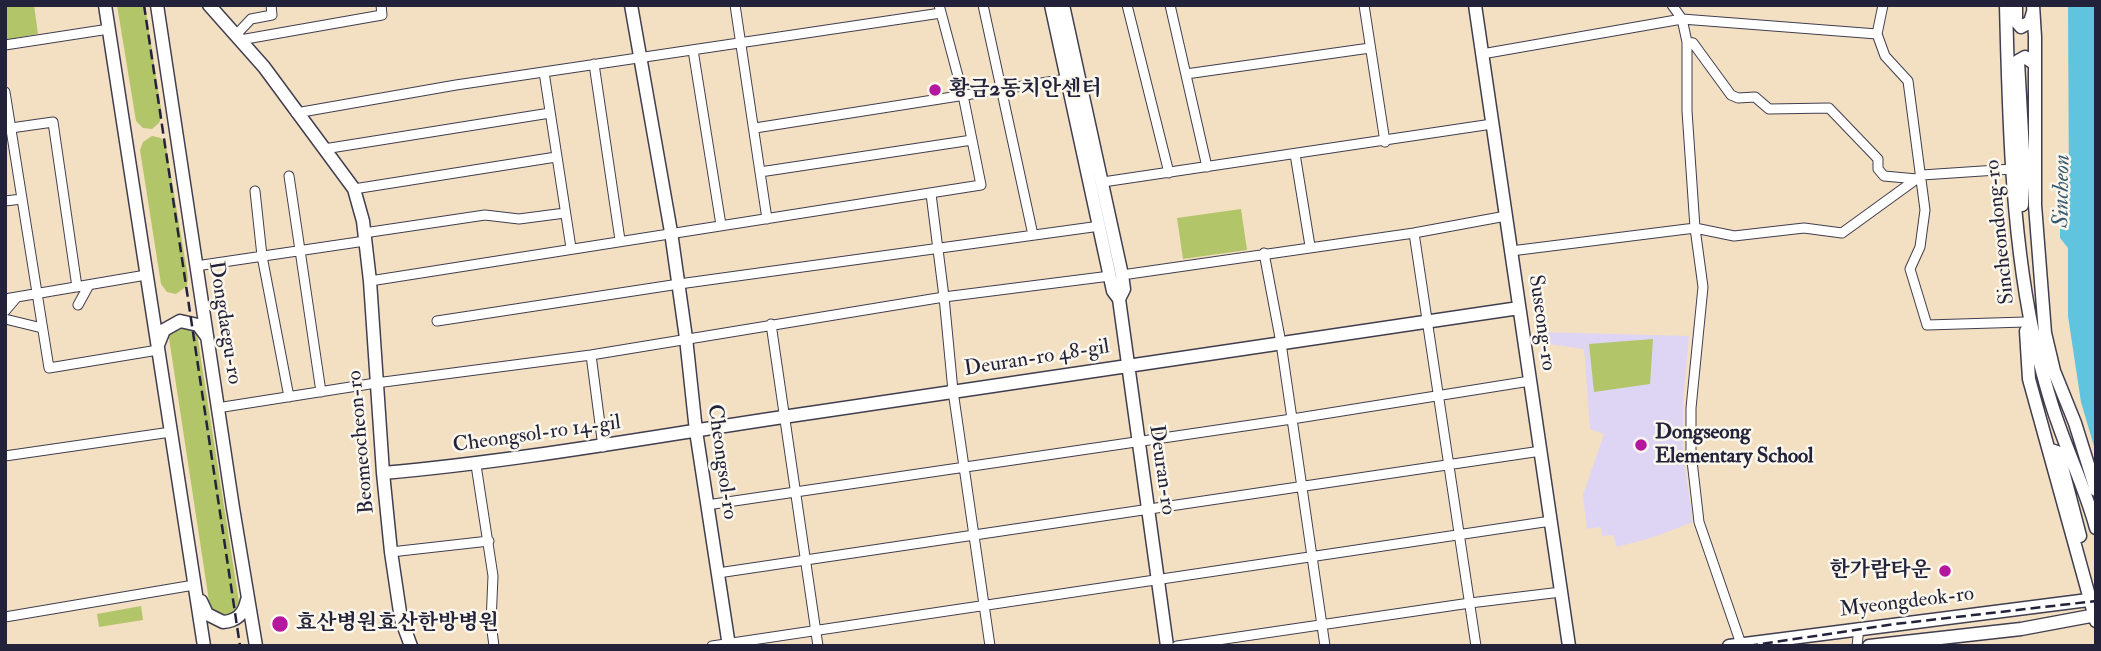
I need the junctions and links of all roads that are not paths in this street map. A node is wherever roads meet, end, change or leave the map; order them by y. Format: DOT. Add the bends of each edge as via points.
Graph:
graph roads {
  1 [pos="105,5"];
  2 [pos="157,5"];
  3 [pos="209,5"];
  4 [pos="271,5"];
  5 [pos="381,5"];
  6 [pos="631,5"];
  7 [pos="735,5"];
  8 [pos="983,5"];
  9 [pos="1051,5"];
  10 [pos="1063,5"];
  11 [pos="1128,5"];
  12 [pos="1170,5"];
  13 [pos="1364,5"];
  14 [pos="1475,5"];
  15 [pos="1672,5"];
  16 [pos="1884,5"];
  17 [pos="2006,5"];
  18 [pos="2016,5"];
  19 [pos="940,9"];
  20 [pos="2033,9"];
  21 [pos="1682,19"];
  22 [pos="109,29"];
  23 [pos="1877,34"];
  24 [pos="237,38"];
  25 [pos="1687,42"];
  26 [pos="741,44"];
  27 [pos="5,45"];
  28 [pos="1370,48"];
  29 [pos="693,50"];
  30 [pos="1482,54"];
  31 [pos="639,57"];
  32 [pos="594,64"];
  33 [pos="2035,64"];
  34 [pos="544,72"];
  35 [pos="1186,74"];
  36 [pos="1067,79"];
  37 [pos="1002,89"];
  38 [pos="5,92"];
  39 [pos="962,95"];
  40 [pos="296,113"];
  41 [pos="550,113"];
  42 [pos="1492,124"];
  43 [pos="11,128"];
  44 [pos="755,128"];
  45 [pos="972,140"];
  46 [pos="1385,142"];
  47 [pos="324,149"];
  48 [pos="1295,154"];
  49 [pos="556,157"];
  50 [pos="1207,167"];
  51 [pos="2012,169"];
  52 [pos="760,172"];
  53 [pos="1169,173"];
  54 [pos="289,176"];
  55 [pos="1919,177"];
  56 [pos="1103,181"];
  57 [pos="354,189"];
  58 [pos="255,191"];
  59 [pos="931,194"];
  60 [pos="22,199"];
  61 [pos="5,201"];
  62 [pos="565,213"];
  63 [pos="1506,216"];
  64 [pos="767,219"];
  65 [pos="721,225"];
  66 [pos="1100,226"];
  67 [pos="1695,228"];
  68 [pos="671,232"];
  69 [pos="1414,233"];
  70 [pos="1033,235"];
  71 [pos="365,237"];
  72 [pos="620,240"];
  73 [pos="1310,247"];
  74 [pos="571,248"];
  75 [pos="937,248"];
  76 [pos="2021,249"];
  77 [pos="300,250"];
  78 [pos="1511,251"];
  79 [pos="1264,253"];
  80 [pos="262,256"];
  81 [pos="196,266"];
  82 [pos="146,275"];
  83 [pos="1116,275"];
  84 [pos="370,281"];
  85 [pos="678,284"];
  86 [pos="89,285"];
  87 [pos="77,287"];
  88 [pos="36,294"];
  89 [pos="17,297"];
  90 [pos="944,297"];
  91 [pos="5,299"];
  92 [pos="2026,299"];
  93 [pos="78,305"];
  94 [pos="1519,308"];
  95 [pos="5,311"];
  96 [pos="5,319"];
  97 [pos="437,321"];
  98 [pos="1428,321"];
  99 [pos="2025,322"];
  100 [pos="771,324"];
  101 [pos="42,328"];
  102 [pos="686,338"];
  103 [pos="208,341"];
  104 [pos="1281,343"];
  105 [pos="158,350"];
  106 [pos="591,355"];
  107 [pos="1128,365"];
  108 [pos="1530,381"];
  109 [pos="376,383"];
  110 [pos="953,391"];
  111 [pos="321,392"];
  112 [pos="1440,396"];
  113 [pos="289,397"];
  114 [pos="217,408"];
  115 [pos="784,416"];
  116 [pos="1292,419"];
  117 [pos="696,431"];
  118 [pos="171,432"];
  119 [pos="1137,442"];
  120 [pos="603,447"];
  121 [pos="2048,448"];
  122 [pos="1541,452"];
  123 [pos="5,456"];
  124 [pos="476,465"];
  125 [pos="1450,465"];
  126 [pos="964,467"];
  127 [pos="383,473"];
  128 [pos="1302,487"];
  129 [pos="2096,490"];
  130 [pos="796,491"];
  131 [pos="707,505"];
  132 [pos="2073,506"];
  133 [pos="1147,509"];
  134 [pos="2091,510"];
  135 [pos="1551,521"];
  136 [pos="2096,528"];
  137 [pos="974,534"];
  138 [pos="1459,535"];
  139 [pos="489,541"];
  140 [pos="391,552"];
  141 [pos="1311,556"];
  142 [pos="806,559"];
  143 [pos="718,573"];
  144 [pos="1156,579"];
  145 [pos="195,586"];
  146 [pos="1561,592"];
  147 [pos="248,593"];
  148 [pos="2094,597"];
  149 [pos="1471,603"];
  150 [pos="984,605"];
  151 [pos="5,616"];
  152 [pos="2095,617"];
  153 [pos="1323,625"];
  154 [pos="1859,628"];
  155 [pos="816,630"];
  156 [pos="1934,642"];
  157 [pos="729,645"];
  158 [pos="1735,645"];
  159 [pos="204,646"];
  160 [pos="256,646"];
  161 [pos="411,646"];
  162 [pos="494,646"];
  163 [pos="712,646"];
  164 [pos="818,646"];
  165 [pos="990,646"];
  166 [pos="1167,646"];
  167 [pos="1177,646"];
  168 [pos="1325,646"];
  169 [pos="1476,646"];
  170 [pos="1569,646"];
  171 [pos="1857,646"];
  172 [pos="1869,646"];
  1 -- 22 [label="main road"];
  2 -- 81 [label="main road, Dongdaegu-ro"];
  3 -- 24 [label="main road, Beomeocheon-ro"];
  4 -- 24 [label="street" via="272,15 251,19"];
  5 -- 24 [label="street" via="382,15"];
  6 -- 31 [label="main road, Cheongsol-ro"];
  7 -- 26 [label="street"];
  8 -- 37 [label="street"];
  9 -- 36 [label="main road, Deuran-ro"];
  10 -- 56 [label="main road, Deuran-ro"];
  11 -- 53 [label="street"];
  12 -- 35 [label="street"];
  13 -- 28 [label="street"];
  14 -- 30 [label="main road, Suseong-ro"];
  15 -- 21 [label="street"];
  16 -- 23 [label="street"];
  17 -- 51 [label="main road, Sincheondong-ro"];
  18 -- 20 [label="main road" via="2021,27 2030,22"];
  19 -- 26 [label="street"];
  19 -- 39 [label="street"];
  20 -- 33 [label="main road, Sincheondong-ro"];
  21 -- 23 [label="street"];
  21 -- 25 [label="street"];
  21 -- 30 [label="street"];
  22 -- 27 [label="street"];
  22 -- 82 [label="main road"];
  23 -- 55 [label="street" via="1885,56 1908,80"];
  24 -- 40 [label="main road, Beomeocheon-ro"];
  25 -- 55 [label="street" via="1701,52 1731,95 1755,97 1769,109 1829,108 1878,159 1884,176"];
  25 -- 67 [label="street"];
  26 -- 29 [label="street"];
  26 -- 44 [label="street"];
  28 -- 35 [label="street"];
  28 -- 46 [label="street"];
  29 -- 31 [label="street"];
  29 -- 65 [label="street"];
  30 -- 42 [label="main road, Suseong-ro"];
  31 -- 32 [label="street"];
  31 -- 68 [label="main road, Cheongsol-ro"];
  32 -- 34 [label="street"];
  32 -- 72 [label="street"];
  33 -- 76 [label="main road" via="2025,57 2018,61 2024,169"];
  33 -- 129 [label="main road, Sincheondong-ro" via="2035,205 2045,333"];
  34 -- 40 [label="street"];
  34 -- 41 [label="street"];
  35 -- 50 [label="street"];
  36 -- 37 [label="street"];
  36 -- 66 [label="main road, Deuran-ro"];
  37 -- 39 [label="street"];
  37 -- 70 [label="street"];
  38 -- 43 [label="street"];
  39 -- 44 [label="street"];
  39 -- 45 [label="street"];
  40 -- 47 [label="main road, Beomeocheon-ro"];
  41 -- 47 [label="street"];
  41 -- 49 [label="street"];
  42 -- 46 [label="street"];
  42 -- 63 [label="main road, Suseong-ro"];
  43 -- 60 [label="street"];
  43 -- 87 [label="street" via="52,122"];
  44 -- 52 [label="street"];
  45 -- 52 [label="street"];
  45 -- 59 [label="street" via="981,185"];
  46 -- 48 [label="street"];
  47 -- 57 [label="main road, Beomeocheon-ro"];
  48 -- 50 [label="street"];
  48 -- 73 [label="street"];
  49 -- 57 [label="street"];
  49 -- 62 [label="street"];
  50 -- 53 [label="street"];
  51 -- 55 [label="street"];
  51 -- 76 [label="main road, Sincheondong-ro"];
  52 -- 64 [label="street"];
  53 -- 56 [label="street"];
  54 -- 77 [label="street"];
  55 -- 67 [label="street" via="1843,233 1804,228 1734,236"];
  55 -- 99 [label="street" via="1925,210 1920,247 1910,269 1927,325"];
  56 -- 83 [label="main road, Deuran-ro"];
  57 -- 71 [label="main road, Beomeocheon-ro"];
  58 -- 80 [label="street"];
  59 -- 64 [label="street"];
  59 -- 75 [label="street"];
  60 -- 61 [label="street"];
  60 -- 88 [label="street"];
  62 -- 71 [label="street" via="519,219 485,215"];
  62 -- 74 [label="street"];
  63 -- 69 [label="street"];
  63 -- 78 [label="main road, Suseong-ro"];
  64 -- 65 [label="street"];
  65 -- 68 [label="street"];
  66 -- 70 [label="street"];
  66 -- 83 [label="main road, Deuran-ro"];
  67 -- 78 [label="street"];
  67 -- 158 [label="street" via="1703,287 1691,452 1699,522"];
  68 -- 72 [label="street"];
  68 -- 85 [label="main road, Cheongsol-ro"];
  69 -- 73 [label="street"];
  69 -- 98 [label="street"];
  70 -- 75 [label="street"];
  71 -- 77 [label="street"];
  71 -- 84 [label="main road, Beomeocheon-ro"];
  72 -- 74 [label="street"];
  73 -- 79 [label="street"];
  74 -- 84 [label="street"];
  75 -- 85 [label="street"];
  75 -- 90 [label="street"];
  76 -- 92 [label="main road, Sincheondong-ro"];
  77 -- 80 [label="street"];
  77 -- 111 [label="street"];
  78 -- 94 [label="main road, Suseong-ro"];
  79 -- 83 [label="street"];
  79 -- 104 [label="street"];
  80 -- 81 [label="street"];
  80 -- 113 [label="street"];
  81 -- 103 [label="main road, Dongdaegu-ro"];
  82 -- 86 [label="street"];
  82 -- 105 [label="main road"];
  83 -- 90 [label="street"];
  83 -- 107 [label="main road, Deuran-ro" via="1124,289 1119,299"];
  84 -- 109 [label="main road, Beomeocheon-ro"];
  85 -- 97 [label="street"];
  85 -- 102 [label="main road, Cheongsol-ro"];
  86 -- 87 [label="street"];
  86 -- 93 [label="street"];
  87 -- 88 [label="street"];
  88 -- 89 [label="street"];
  88 -- 101 [label="street"];
  89 -- 91 [label="street"];
  89 -- 95 [label="street"];
  90 -- 100 [label="street"];
  90 -- 110 [label="street"];
  92 -- 99 [label="main road"];
  92 -- 134 [label="main road, Sincheondong-ro" via="2047,391"];
  94 -- 98 [label="main road, Deuran-ro 48-gil"];
  94 -- 108 [label="main road, Suseong-ro"];
  96 -- 101 [label="street"];
  98 -- 104 [label="main road, Deuran-ro 48-gil"];
  98 -- 112 [label="street"];
  99 -- 121 [label="main road" via="2029,379"];
  100 -- 102 [label="street"];
  100 -- 115 [label="street"];
  101 -- 105 [label="street" via="49,368"];
  102 -- 106 [label="street"];
  102 -- 117 [label="main road, Cheongsol-ro"];
  103 -- 105 [label="main road" via="198,325 180,321 164,330"];
  103 -- 114 [label="main road, Dongdaegu-ro"];
  104 -- 107 [label="main road, Deuran-ro 48-gil"];
  104 -- 116 [label="street"];
  105 -- 118 [label="main road"];
  106 -- 109 [label="street"];
  106 -- 120 [label="street"];
  107 -- 110 [label="main road, Deuran-ro 48-gil"];
  107 -- 119 [label="main road, Deuran-ro"];
  108 -- 112 [label="street"];
  108 -- 122 [label="main road, Suseong-ro"];
  109 -- 111 [label="street"];
  109 -- 127 [label="main road, Beomeocheon-ro"];
  110 -- 115 [label="main road, Deuran-ro 48-gil"];
  110 -- 126 [label="street, Deuran-ro 48-gil"];
  111 -- 113 [label="street"];
  112 -- 116 [label="street"];
  112 -- 125 [label="street"];
  113 -- 114 [label="street"];
  114 -- 147 [label="main road, Dongdaegu-ro"];
  115 -- 117 [label="main road, Deuran-ro 48-gil"];
  115 -- 130 [label="street"];
  116 -- 119 [label="street"];
  116 -- 128 [label="street"];
  117 -- 120 [label="main road, Cheongsol-ro 14-gil"];
  117 -- 131 [label="main road, Cheongsol-ro"];
  118 -- 123 [label="street"];
  118 -- 145 [label="main road"];
  119 -- 126 [label="street"];
  119 -- 133 [label="main road, Deuran-ro"];
  120 -- 124 [label="main road, Cheongsol-ro 14-gil"];
  121 -- 132 [label="main road" via="2057,452"];
  121 -- 148 [label="main road"];
  122 -- 125 [label="street"];
  122 -- 135 [label="main road, Suseong-ro"];
  124 -- 127 [label="main road, Cheongsol-ro 14-gil"];
  124 -- 139 [label="street"];
  125 -- 128 [label="street"];
  125 -- 138 [label="street"];
  126 -- 130 [label="street"];
  126 -- 137 [label="street, Deuran-ro 48-gil"];
  127 -- 140 [label="main road, Beomeocheon-ro"];
  128 -- 133 [label="street"];
  128 -- 141 [label="street"];
  130 -- 131 [label="street"];
  130 -- 142 [label="street"];
  131 -- 143 [label="main road, Cheongsol-ro"];
  132 -- 134 [label="main road" via="2082,500"];
  132 -- 148 [label="main road"];
  133 -- 137 [label="street"];
  133 -- 144 [label="main road, Deuran-ro"];
  134 -- 136 [label="main road, Sincheondong-ro"];
  135 -- 138 [label="street"];
  135 -- 146 [label="main road, Suseong-ro"];
  137 -- 142 [label="street"];
  137 -- 150 [label="street, Deuran-ro 48-gil"];
  138 -- 141 [label="street"];
  138 -- 149 [label="street"];
  139 -- 140 [label="street"];
  139 -- 162 [label="street"];
  140 -- 161 [label="main road, Beomeocheon-ro" via="401,619"];
  141 -- 144 [label="street"];
  141 -- 153 [label="street"];
  142 -- 143 [label="street"];
  142 -- 155 [label="street"];
  143 -- 157 [label="main road, Cheongsol-ro"];
  144 -- 150 [label="street"];
  144 -- 166 [label="main road, Deuran-ro"];
  145 -- 147 [label="main road" via="207,614 223,622 242,614"];
  145 -- 151 [label="street"];
  145 -- 159 [label="main road"];
  146 -- 149 [label="street"];
  146 -- 170 [label="main road, Suseong-ro"];
  147 -- 160 [label="main road, Dongdaegu-ro"];
  148 -- 152 [label="main road"];
  148 -- 154 [label="main road, Myeongdeok-ro"];
  149 -- 153 [label="street"];
  149 -- 169 [label="street"];
  150 -- 155 [label="street"];
  150 -- 165 [label="street, Deuran-ro 48-gil"];
  152 -- 156 [label="main road, Myeongdeok-ro"];
  153 -- 167 [label="street"];
  153 -- 168 [label="street"];
  154 -- 158 [label="main road, Myeongdeok-ro"];
  154 -- 171 [label="street"];
  155 -- 157 [label="street"];
  155 -- 164 [label="street"];
  156 -- 172 [label="main road, Myeongdeok-ro"];
  157 -- 163 [label="street"];
}
